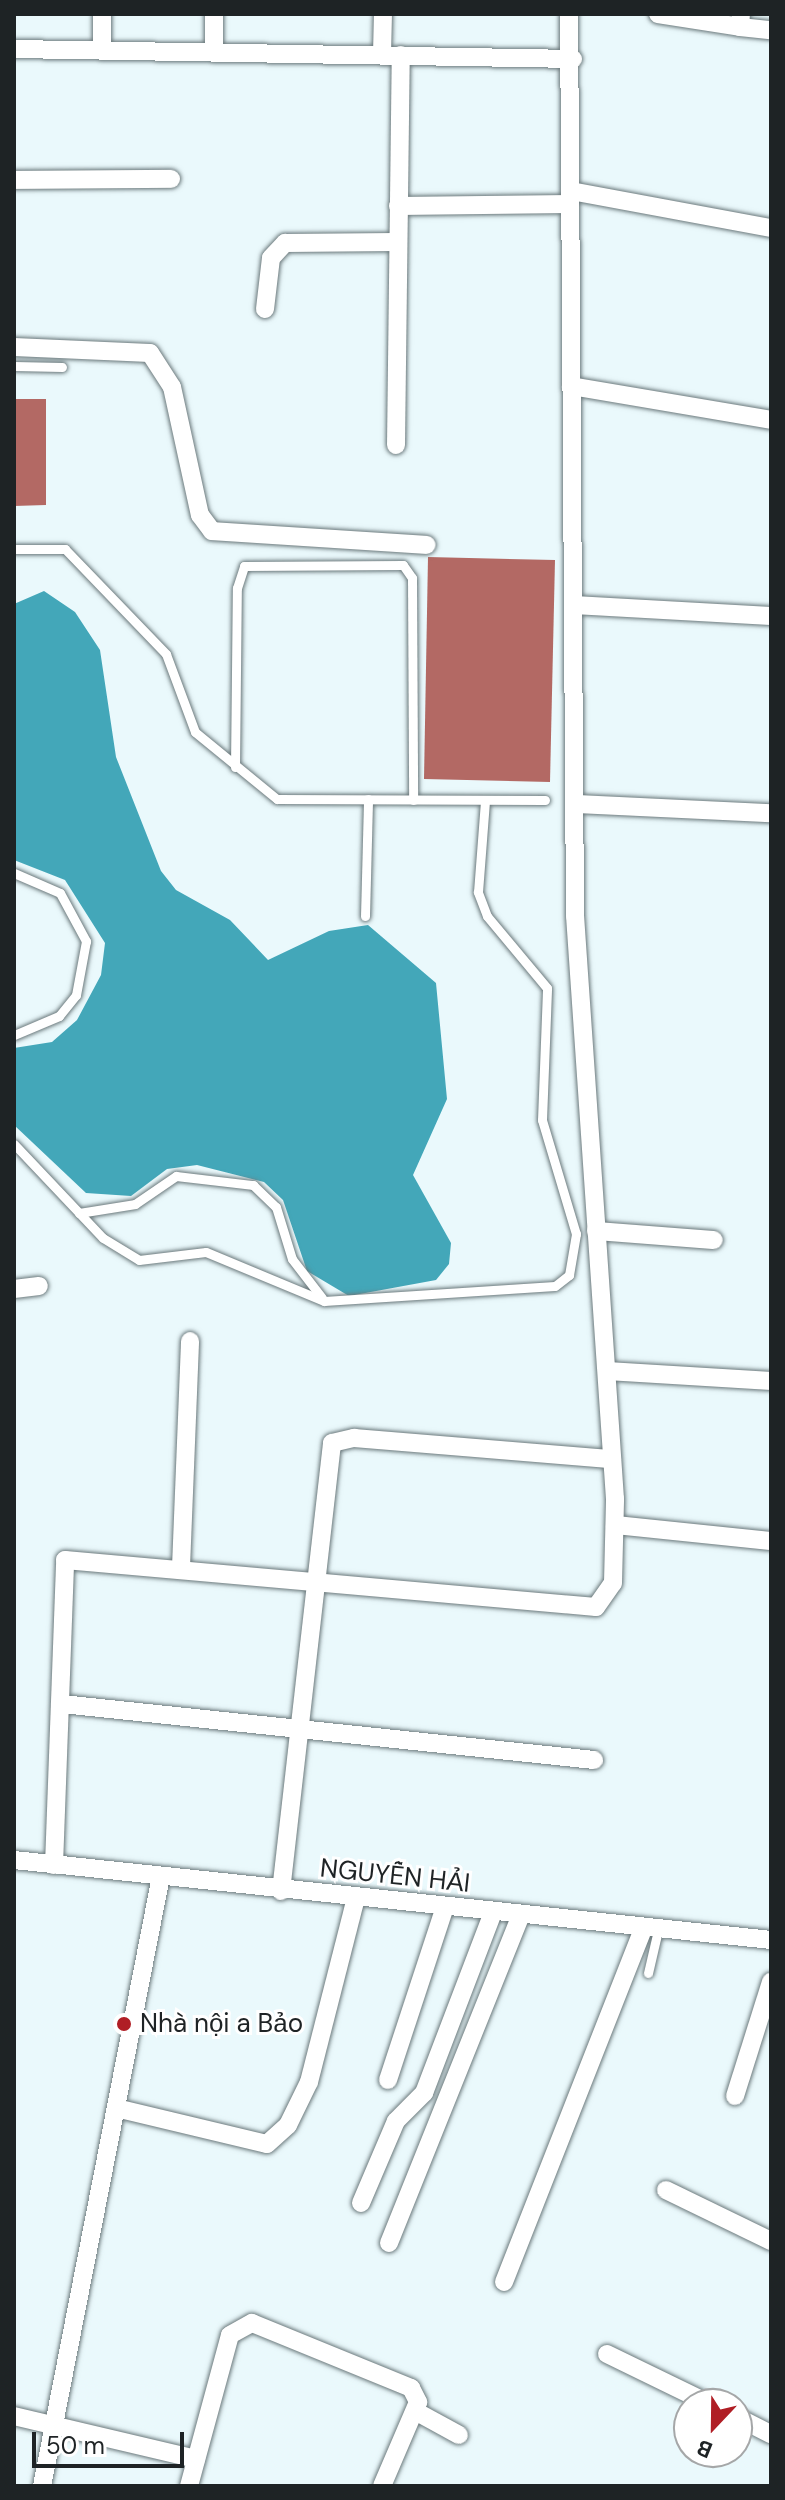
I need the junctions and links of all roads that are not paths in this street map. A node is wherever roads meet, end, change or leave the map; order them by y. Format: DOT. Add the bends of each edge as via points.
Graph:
graph roads {
  1 [pos="102,14"];
  2 [pos="214,14"];
  3 [pos="383,14"];
  4 [pos="569,14"];
  5 [pos="658,14"];
  6 [pos="741,20"];
  7 [pos="771,30"];
  8 [pos="14,49"];
  9 [pos="102,49"];
  10 [pos="214,51"];
  11 [pos="392,55"];
  12 [pos="573,59"];
  13 [pos="171,179"];
  14 [pos="14,180"];
  15 [pos="571,198"];
  16 [pos="398,206"];
  17 [pos="771,228"];
  18 [pos="397,242"];
  19 [pos="265,309"];
  20 [pos="14,347"];
  21 [pos="14,366"];
  22 [pos="62,367"];
  23 [pos="571,386"];
  24 [pos="771,420"];
  25 [pos="396,445"];
  26 [pos="427,545"];
  27 [pos="14,549"];
  28 [pos="574,605"];
  29 [pos="771,616"];
  30 [pos="235,767"];
  31 [pos="368,799"];
  32 [pos="413,800"];
  33 [pos="485,800"];
  34 [pos="545,800"];
  35 [pos="577,804"];
  36 [pos="771,813"];
  37 [pos="14,873"];
  38 [pos="365,916"];
  39 [pos="14,1035"];
  40 [pos="14,1144"];
  41 [pos="79,1213"];
  42 [pos="596,1231"];
  43 [pos="714,1240"];
  44 [pos="39,1286"];
  45 [pos="14,1289"];
  46 [pos="324,1301"];
  47 [pos="190,1341"];
  48 [pos="608,1371"];
  49 [pos="771,1381"];
  50 [pos="612,1459"];
  51 [pos="615,1525"];
  52 [pos="771,1541"];
  53 [pos="181,1567"];
  54 [pos="315,1580"];
  55 [pos="62,1704"];
  56 [pos="300,1724"];
  57 [pos="594,1760"];
  58 [pos="14,1860"];
  59 [pos="54,1865"];
  60 [pos="160,1881"];
  61 [pos="281,1891"];
  62 [pos="356,1898"];
  63 [pos="445,1907"];
  64 [pos="493,1912"];
  65 [pos="521,1915"];
  66 [pos="650,1930"];
  67 [pos="771,1940"];
  68 [pos="648,1973"];
  69 [pos="771,1982"];
  70 [pos="388,2080"];
  71 [pos="735,2096"];
  72 [pos="116,2108"];
  73 [pos="666,2190"];
  74 [pos="361,2203"];
  75 [pos="771,2241"];
  76 [pos="389,2243"];
  77 [pos="504,2282"];
  78 [pos="607,2354"];
  79 [pos="677,2388"];
  80 [pos="415,2411"];
  81 [pos="14,2416"];
  82 [pos="54,2425"];
  83 [pos="753,2425"];
  84 [pos="771,2434"];
  85 [pos="459,2435"];
  86 [pos="196,2459"];
  87 [pos="42,2486"];
  88 [pos="189,2486"];
  89 [pos="382,2486"];
  1 -- 9 [label="street"];
  2 -- 10 [label="street"];
  3 -- 11 [label="street"];
  4 -- 12 [label="street"];
  5 -- 6 [label="street"];
  6 -- 7 [label="street"];
  8 -- 9 [label="street"];
  9 -- 10 [label="street"];
  10 -- 11 [label="street"];
  11 -- 12 [label="street"];
  11 -- 16 [label="street"];
  12 -- 15 [label="street"];
  13 -- 14 [label="street"];
  15 -- 16 [label="street"];
  15 -- 17 [label="street"];
  15 -- 23 [label="street"];
  16 -- 18 [label="street"];
  18 -- 19 [label="street" via="285,243 271,258"];
  18 -- 25 [label="street"];
  20 -- 26 [label="street" via="150,353 172,387 200,515 212,531"];
  21 -- 22 [label="lane"];
  23 -- 24 [label="street"];
  23 -- 28 [label="street"];
  27 -- 30 [label="lane" via="65,549 166,654 195,732"];
  28 -- 29 [label="street"];
  28 -- 35 [label="street"];
  30 -- 31 [label="lane" via="277,799"];
  30 -- 32 [label="lane" via="237,588 244,566 403,565 412,578"];
  31 -- 32 [label="lane"];
  31 -- 38 [label="lane"];
  32 -- 33 [label="lane"];
  33 -- 34 [label="lane"];
  33 -- 46 [label="lane" via="478,892 487,916 547,988 542,1120 574,1208 574,1262 562,1280 538,1291"];
  35 -- 36 [label="street"];
  35 -- 42 [label="street" via="575,916"];
  37 -- 39 [label="lane" via="60,893 86,941 76,995 59,1016"];
  40 -- 41 [label="lane"];
  41 -- 46 [label="lane" via="127,1256 206,1252"];
  41 -- 46 [label="lane" via="135,1204 176,1176 253,1185 276,1207 292,1259"];
  42 -- 43 [label="street"];
  42 -- 48 [label="street"];
  44 -- 45 [label="street"];
  47 -- 53 [label="street"];
  48 -- 49 [label="street"];
  48 -- 50 [label="street"];
  50 -- 51 [label="street"];
  50 -- 54 [label="street" via="335,1439"];
  51 -- 52 [label="street"];
  51 -- 54 [label="street" via="613,1583 596,1607"];
  53 -- 54 [label="street"];
  53 -- 55 [label="street" via="65,1560"];
  54 -- 56 [label="street"];
  55 -- 56 [label="street"];
  55 -- 59 [label="street"];
  56 -- 57 [label="street"];
  56 -- 61 [label="street"];
  58 -- 59 [label="street, NGUYỄN HẢI"];
  59 -- 60 [label="street, NGUYỄN HẢI"];
  60 -- 61 [label="street, NGUYỄN HẢI"];
  60 -- 72 [label="street"];
  61 -- 62 [label="street, NGUYỄN HẢI"];
  62 -- 63 [label="street, NGUYỄN HẢI"];
  62 -- 72 [label="street" via="309,2082 288,2125 267,2144"];
  63 -- 64 [label="street, NGUYỄN HẢI"];
  63 -- 70 [label="street"];
  64 -- 65 [label="street, NGUYỄN HẢI"];
  64 -- 74 [label="street" via="424,2093 396,2121"];
  65 -- 66 [label="street, NGUYỄN HẢI"];
  65 -- 76 [label="street"];
  66 -- 67 [label="street, NGUYỄN HẢI"];
  66 -- 68 [label="lane"];
  66 -- 77 [label="street"];
  69 -- 71 [label="street"];
  72 -- 82 [label="street"];
  73 -- 75 [label="street"];
  78 -- 79 [label="street"];
  80 -- 85 [label="street"];
  80 -- 86 [label="street" via="411,2388 252,2323 239,2325"];
  80 -- 89 [label="street"];
  81 -- 82 [label="street"];
  82 -- 86 [label="street"];
  82 -- 87 [label="street"];
  83 -- 84 [label="street"];
  86 -- 88 [label="street"];
}
